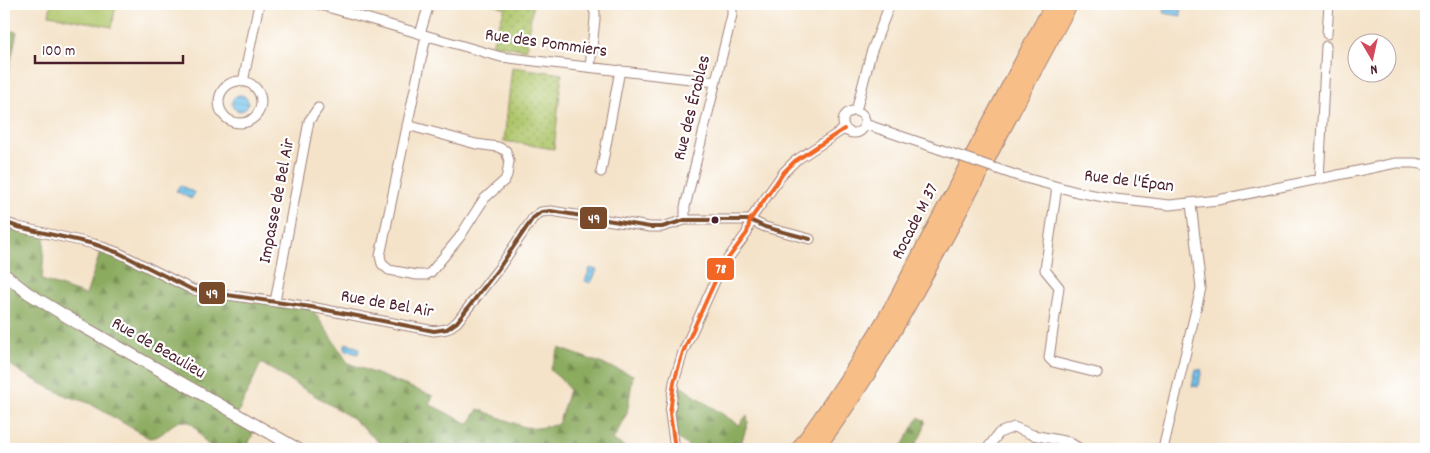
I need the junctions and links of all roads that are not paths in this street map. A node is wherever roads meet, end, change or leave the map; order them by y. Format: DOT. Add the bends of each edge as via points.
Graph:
graph roads {
  1 [pos="259,4"];
  2 [pos="316,4"];
  3 [pos="430,4"];
  4 [pos="591,4"];
  5 [pos="732,4"];
  6 [pos="890,4"];
  7 [pos="1053,4"];
  8 [pos="1070,4"];
  9 [pos="1329,4"];
  10 [pos="1328,34"];
  11 [pos="423,35"];
  12 [pos="1326,46"];
  13 [pos="590,67"];
  14 [pos="620,70"];
  15 [pos="243,82"];
  16 [pos="716,82"];
  17 [pos="318,108"];
  18 [pos="856,111"];
  19 [pos="865,124"];
  20 [pos="407,125"];
  21 [pos="844,129"];
  22 [pos="1426,165"];
  23 [pos="601,172"];
  24 [pos="1319,180"];
  25 [pos="1057,187"];
  26 [pos="1191,204"];
  27 [pos="686,220"];
  28 [pos="750,220"];
  29 [pos="4,222"];
  30 [pos="810,239"];
  31 [pos="4,274"];
  32 [pos="275,302"];
  33 [pos="1097,373"];
  34 [pos="298,449"];
  35 [pos="675,449"];
  36 [pos="799,449"];
  37 [pos="816,449"];
  38 [pos="987,449"];
  39 [pos="1080,449"];
  40 [pos="1163,449"];
  1 -- 15 [label="street"];
  2 -- 11 [label="street, Rue des Pommiers"];
  3 -- 11 [label="street"];
  4 -- 13 [label="street" via="595,19"];
  5 -- 16 [label="street, Rue des Érables"];
  6 -- 18 [label="street" via="871,53"];
  7 -- 36 [label="highway, Rocade M 37" via="894,304"];
  8 -- 37 [label="highway, Rocade M 37" via="885,346"];
  9 -- 10 [label="street"];
  11 -- 13 [label="street, Rue des Pommiers" via="501,57"];
  11 -- 20 [label="street"];
  12 -- 24 [label="street"];
  13 -- 14 [label="street, Rue des Pommiers"];
  14 -- 16 [label="street, Rue des Pommiers"];
  14 -- 23 [label="street"];
  15 -- 15 [label="street" via="227,86 219,100 224,116 239,123 254,117 260,101 257,91"];
  16 -- 27 [label="street, Rue des Érables" via="685,207"];
  17 -- 32 [label="street, Impasse de Bel Air" via="310,121"];
  18 -- 19 [label="street" via="862,115"];
  18 -- 21 [label="street" via="848,112 843,118"];
  19 -- 21 [label="street" via="854,134"];
  19 -- 25 [label="street, Rue de l'Épan, bridge"];
  20 -- 20 [label="street" via="380,260 389,270 422,275 431,272 448,253 484,199 505,180 509,161 506,151 498,147"];
  21 -- 28 [label="street" via="795,161"];
  22 -- 24 [label="street, Rue de l'Épan" via="1396,163"];
  24 -- 26 [label="street, Rue de l'Épan"];
  25 -- 26 [label="street, Rue de l'Épan" via="1115,200"];
  25 -- 33 [label="street" via="1045,270 1059,287 1050,358 1054,362"];
  26 -- 40 [label="street" via="1201,288"];
  27 -- 28 [label="street, Rue de Bel Air"];
  27 -- 32 [label="street, Rue de Bel Air" via="650,227 541,212 533,218 457,322 440,331"];
  28 -- 30 [label="street"];
  28 -- 35 [label="street" via="747,233 721,268 683,352 674,382 670,413"];
  29 -- 32 [label="street, Rue de Bel Air" via="94,244 193,290"];
  31 -- 34 [label="street, Rue de Beaulieu" via="82,326"];
  38 -- 39 [label="street" via="999,433 1014,427 1068,442"];
}
